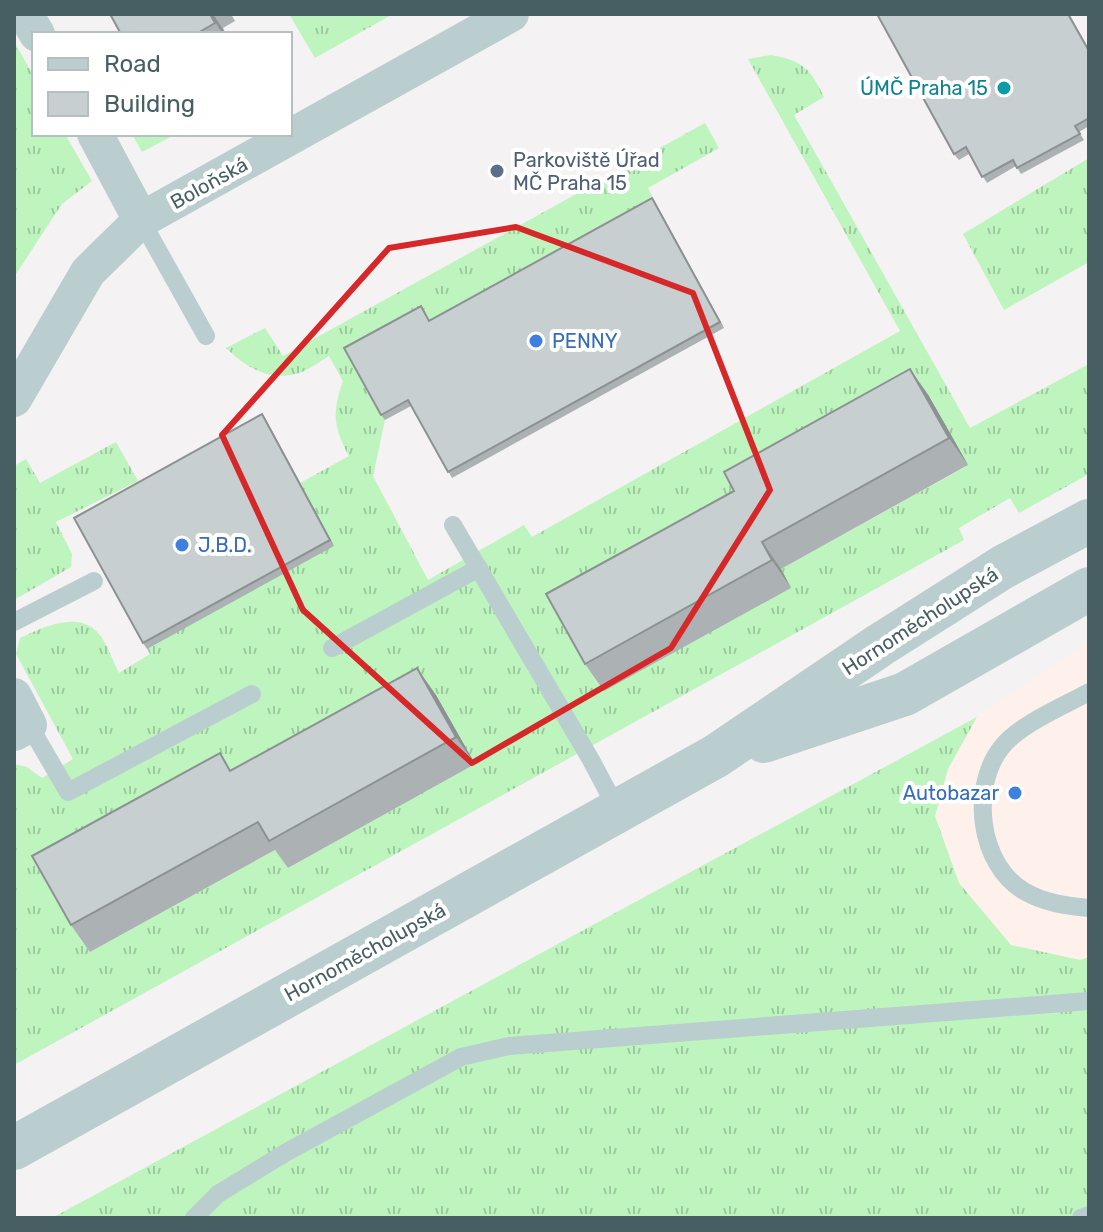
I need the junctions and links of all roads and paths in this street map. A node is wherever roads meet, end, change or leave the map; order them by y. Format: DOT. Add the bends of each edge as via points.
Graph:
graph roads {
  1 [pos="25,14"];
  2 [pos="511,14"];
  3 [pos="36,32"];
  4 [pos="96,136"];
  5 [pos="292,136"];
  6 [pos="292,136"];
  7 [pos="141,220"];
  8 [pos="206,336"];
  9 [pos="14,399"];
  10 [pos="1089,521"];
  11 [pos="453,525"];
  12 [pos="479,568"];
  13 [pos="94,581"];
  14 [pos="1089,589"];
  15 [pos="14,622"];
  16 [pos="332,648"];
  17 [pos="1089,692"];
  18 [pos="252,694"];
  19 [pos="19,718"];
  20 [pos="716,756"];
  21 [pos="617,809"];
  22 [pos="1089,908"];
  23 [pos="1089,1001"];
  24 [pos="14,1148"];
  25 [pos="1089,1215"];
  26 [pos="194,1218"];
  27 [pos="1081,1218"];
  1 -- 3 [label="street"];
  2 -- 6 [label="street, Boloňská"];
  4 -- 7 [label="street"];
  5 -- 7 [label="street, Boloňská"];
  7 -- 8 [label="lane"];
  7 -- 9 [label="street, Boloňská" via="88,272"];
  10 -- 20 [label="street, Hornoměcholupská" via="1003,567"];
  11 -- 12 [label="lane"];
  12 -- 16 [label="lane"];
  12 -- 21 [label="lane"];
  13 -- 15 [label="lane"];
  14 -- 20 [label="street, Hornoměcholupská" via="905,694"];
  17 -- 22 [label="lane" via="1001,748 982,806 987,840 999,868 1022,890 1053,903"];
  18 -- 19 [label="lane" via="68,792"];
  20 -- 21 [label="street, Hornoměcholupská"];
  21 -- 24 [label="street, Hornoměcholupská"];
  23 -- 26 [label="lane" via="509,1046 461,1057 285,1153 218,1194"];
  25 -- 27 [label="lane"];
}
